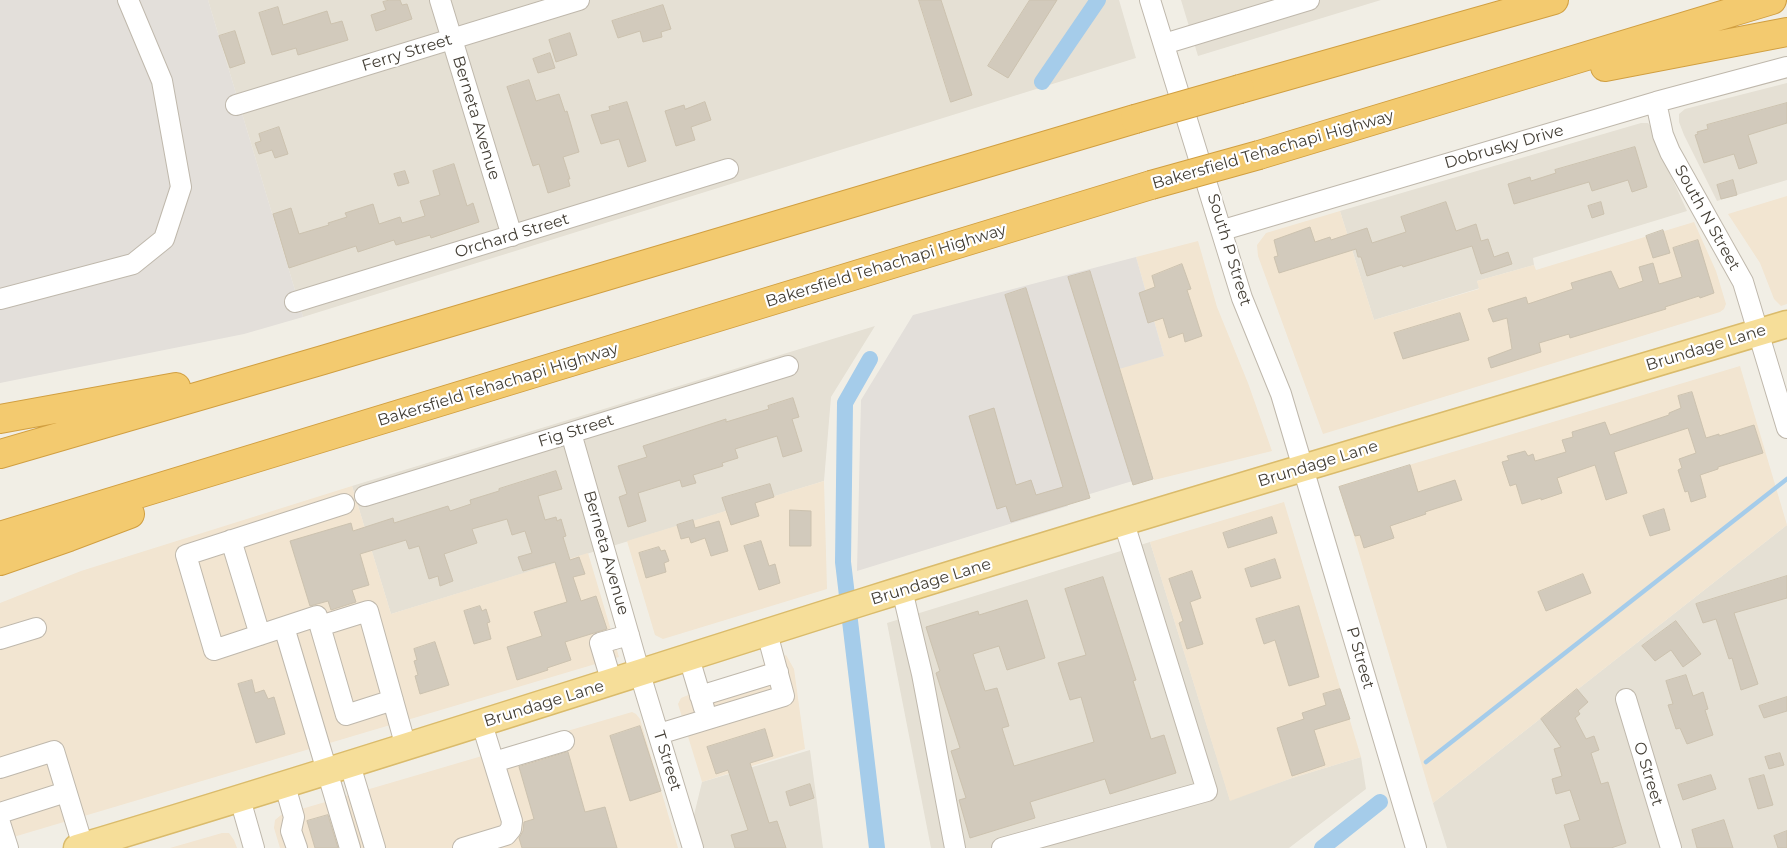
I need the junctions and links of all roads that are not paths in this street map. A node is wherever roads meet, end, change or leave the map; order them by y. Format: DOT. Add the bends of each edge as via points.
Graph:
graph roads {
  1 [pos="128,0"];
  2 [pos="440,0"];
  3 [pos="579,0"];
  4 [pos="1150,0"];
  5 [pos="1309,0"];
  6 [pos="1554,0"];
  7 [pos="1772,0"];
  8 [pos="1787,32"];
  9 [pos="452,39"];
  10 [pos="1164,44"];
  11 [pos="1787,67"];
  12 [pos="1493,86"];
  13 [pos="1656,102"];
  14 [pos="236,105"];
  15 [pos="728,169"];
  16 [pos="1223,230"];
  17 [pos="512,236"];
  18 [pos="0,299"];
  19 [pos="295,302"];
  20 [pos="1787,324"];
  21 [pos="1759,333"];
  22 [pos="323,360"];
  23 [pos="788,366"];
  24 [pos="0,419"];
  25 [pos="1787,428"];
  26 [pos="571,433"];
  27 [pos="335,435"];
  28 [pos="0,454"];
  29 [pos="1303,468"];
  30 [pos="365,496"];
  31 [pos="344,504"];
  32 [pos="1124,523"];
  33 [pos="0,536"];
  34 [pos="231,540"];
  35 [pos="0,561"];
  36 [pos="902,590"];
  37 [pos="323,618"];
  38 [pos="284,627"];
  39 [pos="36,628"];
  40 [pos="767,633"];
  41 [pos="260,635"];
  42 [pos="629,635"];
  43 [pos="0,639"];
  44 [pos="689,658"];
  45 [pos="778,672"];
  46 [pos="640,674"];
  47 [pos="612,683"];
  48 [pos="700,696"];
  49 [pos="1626,699"];
  50 [pos="393,700"];
  51 [pos="707,720"];
  52 [pos="482,724"];
  53 [pos="659,734"];
  54 [pos="564,741"];
  55 [pos="406,747"];
  56 [pos="494,762"];
  57 [pos="0,768"];
  58 [pos="339,768"];
  59 [pos="285,786"];
  60 [pos="66,792"];
  61 [pos="240,799"];
  62 [pos="0,813"];
  63 [pos="0,823"];
  64 [pos="343,831"];
  65 [pos="80,847"];
  66 [pos="8,848"];
  67 [pos="254,848"];
  68 [pos="296,848"];
  69 [pos="375,848"];
  70 [pos="463,848"];
  71 [pos="694,848"];
  72 [pos="954,848"];
  73 [pos="1002,848"];
  74 [pos="1416,848"];
  75 [pos="1671,848"];
  1 -- 18 [label="street" via="162,80 181,187 164,239 133,264"];
  2 -- 9 [label="street, Berneta Avenue"];
  3 -- 9 [label="street, Ferry Street"];
  4 -- 10 [label="street, South P Street"];
  5 -- 10 [label="street"];
  6 -- 22 [label="highway, bridge" via="1134,119"];
  7 -- 12 [label="highway, Bakersfield Tehachapi Highway"];
  8 -- 12 [label="highway"];
  9 -- 14 [label="street, Ferry Street"];
  9 -- 17 [label="street, Berneta Avenue"];
  10 -- 16 [label="street, South P Street"];
  11 -- 13 [label="street, Dobrusky Drive"];
  12 -- 27 [label="highway, Bakersfield Tehachapi Highway, bridge" via="1151,185"];
  13 -- 16 [label="street, Dobrusky Drive"];
  13 -- 21 [label="street, South N Street" via="1670,152 1735,267"];
  15 -- 17 [label="street, Orchard Street"];
  16 -- 29 [label="street, South P Street" via="1242,298 1281,394"];
  17 -- 19 [label="street, Orchard Street"];
  20 -- 21 [label="main road, Brundage Lane"];
  21 -- 25 [label="street, South N Street"];
  21 -- 29 [label="main road, Brundage Lane"];
  22 -- 24 [label="highway"];
  22 -- 28 [label="highway"];
  23 -- 26 [label="street, Fig Street"];
  26 -- 30 [label="street, Fig Street"];
  26 -- 42 [label="street, Berneta Avenue"];
  27 -- 33 [label="highway, Bakersfield Tehachapi Highway"];
  27 -- 35 [label="highway"];
  29 -- 32 [label="main road, Brundage Lane"];
  29 -- 74 [label="street, P Street"];
  31 -- 34 [label="street"];
  32 -- 36 [label="main road, Brundage Lane"];
  32 -- 73 [label="street" via="1206,791"];
  34 -- 41 [label="street"];
  34 -- 41 [label="street" via="186,555 214,650"];
  36 -- 40 [label="main road, Brundage Lane"];
  36 -- 72 [label="street" via="922,674"];
  37 -- 38 [label="street"];
  37 -- 50 [label="street" via="362,608"];
  37 -- 50 [label="street" via="346,715"];
  38 -- 41 [label="street"];
  38 -- 58 [label="street"];
  39 -- 43 [label="street"];
  40 -- 44 [label="main road, Brundage Lane"];
  40 -- 45 [label="street"];
  42 -- 46 [label="street, Berneta Avenue"];
  42 -- 47 [label="street" via="600,644"];
  44 -- 46 [label="main road, Brundage Lane"];
  44 -- 48 [label="street"];
  45 -- 48 [label="street"];
  45 -- 51 [label="street" via="784,696"];
  46 -- 47 [label="main road, Brundage Lane"];
  46 -- 53 [label="street, T Street"];
  47 -- 52 [label="main road, Brundage Lane"];
  48 -- 51 [label="street"];
  49 -- 75 [label="street, O Street"];
  50 -- 55 [label="street"];
  51 -- 53 [label="street"];
  52 -- 55 [label="main road, Brundage Lane"];
  52 -- 56 [label="street"];
  53 -- 71 [label="street, T Street"];
  54 -- 56 [label="street"];
  55 -- 58 [label="main road, Brundage Lane"];
  56 -- 70 [label="street" via="512,822 511,829 506,835"];
  57 -- 60 [label="street" via="54,751"];
  58 -- 59 [label="main road, Brundage Lane"];
  58 -- 64 [label="street"];
  58 -- 69 [label="street"];
  59 -- 61 [label="main road, Brundage Lane"];
  59 -- 68 [label="street" via="294,817 291,831"];
  60 -- 62 [label="street"];
  60 -- 65 [label="street"];
  61 -- 65 [label="main road, Brundage Lane"];
  61 -- 67 [label="street"];
  63 -- 66 [label="street"];
}
